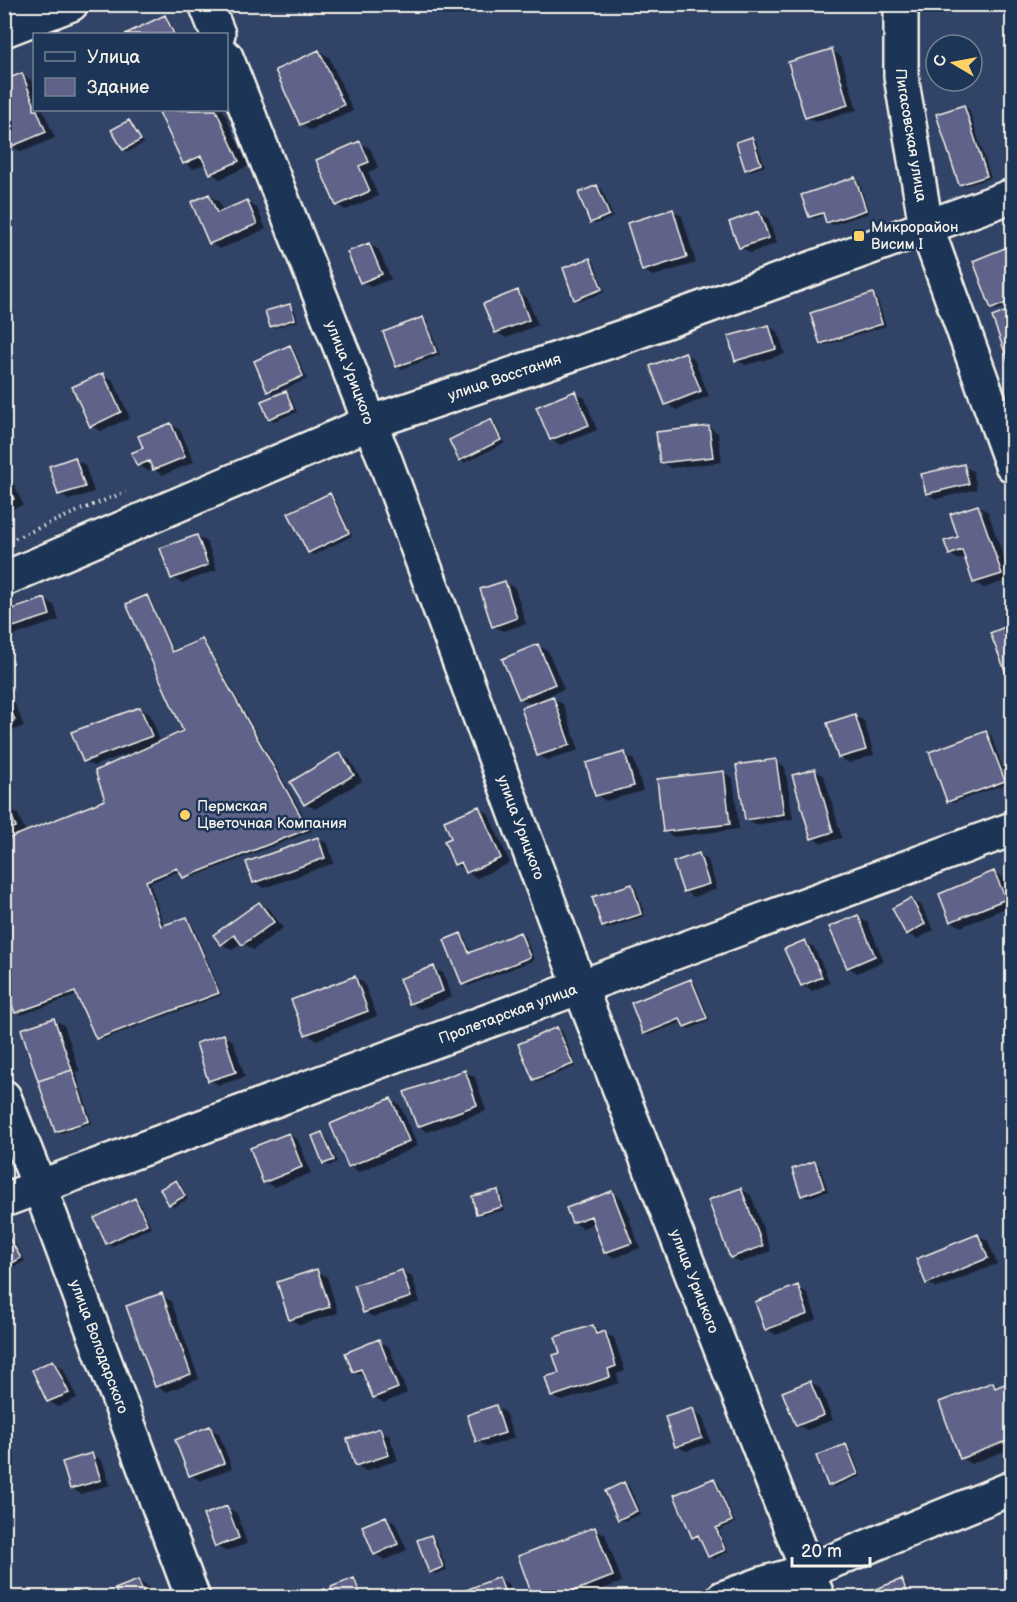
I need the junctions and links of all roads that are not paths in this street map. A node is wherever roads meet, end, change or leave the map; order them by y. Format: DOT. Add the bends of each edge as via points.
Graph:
graph roads {
  1 [pos="71,4"];
  2 [pos="206,4"];
  3 [pos="901,4"];
  4 [pos="4,30"];
  5 [pos="218,33"];
  6 [pos="228,62"];
  7 [pos="1012,196"];
  8 [pos="926,226"];
  9 [pos="369,423"];
  10 [pos="1012,465"];
  11 [pos="4,579"];
  12 [pos="1012,830"];
  13 [pos="580,987"];
  14 [pos="4,1097"];
  15 [pos="40,1188"];
  16 [pos="4,1200"];
  17 [pos="1012,1488"];
  18 [pos="813,1584"];
  19 [pos="193,1598"];
  20 [pos="723,1598"];
  1 -- 4 [label="street"];
  2 -- 5 [label="street"];
  3 -- 8 [label="street, Пигасовская улица" via="901,76"];
  6 -- 9 [label="street, улица Урицкого"];
  7 -- 8 [label="street, улица Восстания"];
  8 -- 9 [label="street, улица Восстания" via="626,336"];
  8 -- 10 [label="street, Пигасовская улица"];
  9 -- 11 [label="street, улица Восстания"];
  9 -- 13 [label="street, улица Урицкого"];
  12 -- 13 [label="street, Пролетарская улица"];
  13 -- 15 [label="street, Пролетарская улица"];
  13 -- 18 [label="street, улица Урицкого"];
  14 -- 15 [label="street, улица Володарского"];
  15 -- 16 [label="street, Пролетарская улица"];
  15 -- 19 [label="street, улица Володарского"];
  17 -- 18 [label="street"];
  18 -- 20 [label="street" via="762,1584"];
}
